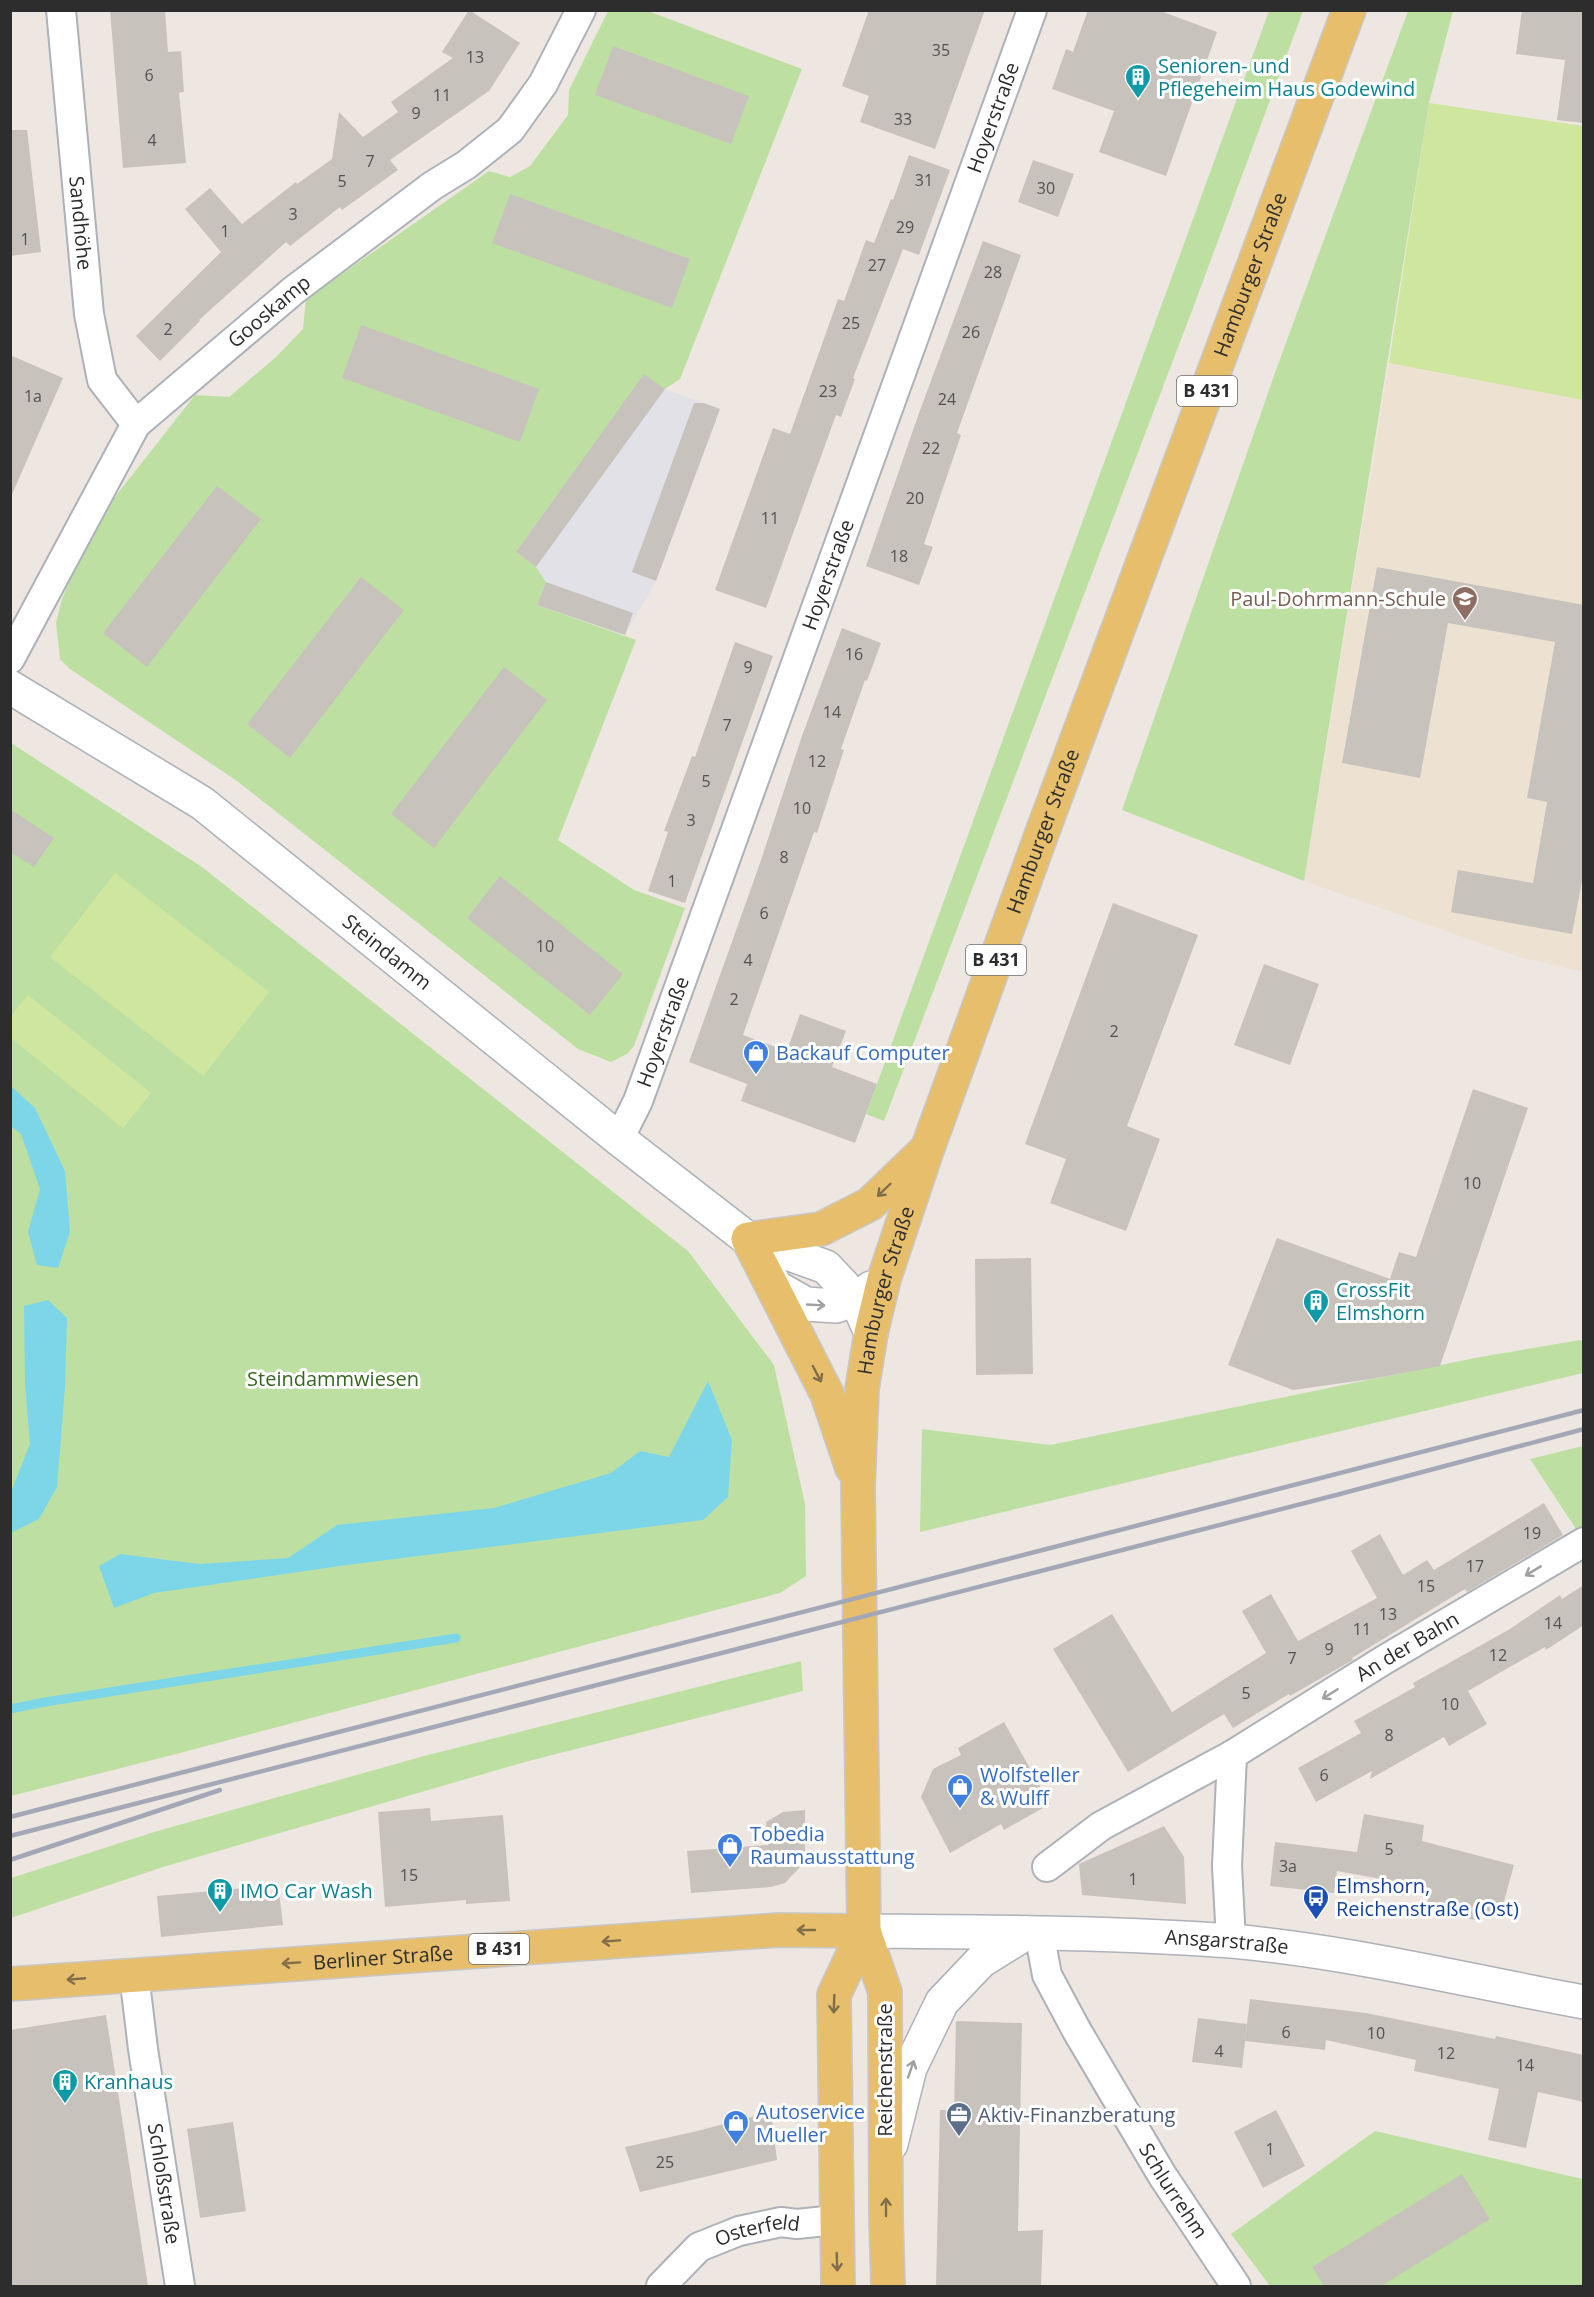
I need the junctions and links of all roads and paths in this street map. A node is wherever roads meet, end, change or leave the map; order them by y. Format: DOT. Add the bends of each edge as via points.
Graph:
graph roads {
  1 [pos="61,10"];
  2 [pos="581,10"];
  3 [pos="1032,10"];
  4 [pos="1348,10"];
  5 [pos="136,424"];
  6 [pos="10,658"];
  7 [pos="10,687"];
  8 [pos="619,1139"];
  9 [pos="927,1150"];
  10 [pos="748,1239"];
  11 [pos="884,1280"];
  12 [pos="856,1299"];
  13 [pos="871,1333"];
  14 [pos="858,1487"];
  15 [pos="1584,1542"];
  16 [pos="1232,1755"];
  17 [pos="1047,1866"];
  18 [pos="864,1931"];
  19 [pos="1033,1932"];
  20 [pos="1231,1941"];
  21 [pos="134,1974"];
  22 [pos="10,1984"];
  23 [pos="1584,2002"];
  24 [pos="886,2166"];
  25 [pos="835,2220"];
  26 [pos="180,2286"];
  27 [pos="661,2286"];
  28 [pos="837,2286"];
  29 [pos="888,2286"];
  30 [pos="1236,2286"];
  1 -- 5 [label="street, Sandhöhe" via="89,314 102,380"];
  2 -- 5 [label="street, Gooskamp" via="543,84 510,130 294,290"];
  3 -- 8 [label="street, Hoyerstraße" via="638,1101"];
  4 -- 9 [label="main road, Hamburger Straße / B 431"];
  5 -- 6 [label="street, Gooskamp"];
  7 -- 8 [label="street, Steindamm" via="202,803"];
  8 -- 10 [label="street, Steindamm"];
  9 -- 10 [label="main road, one-way" via="870,1204 821,1229"];
  9 -- 11 [label="main road, Hamburger Straße / B 431"];
  10 -- 12 [label="street, Steindamm" via="776,1287 806,1304 836,1306"];
  10 -- 14 [label="main road, one-way" via="827,1394"];
  11 -- 12 [label="street, Steindamm"];
  11 -- 13 [label="main road, Hamburger Straße / B 431"];
  12 -- 13 [label="street"];
  13 -- 14 [label="main road, Hamburger Straße / B 431" via="862,1389"];
  14 -- 18 [label="main road, Hamburger Straße / B 431"];
  15 -- 16 [label="street, An der Bahn, one-way"];
  16 -- 17 [label="street, An der Bahn" via="1101,1826"];
  16 -- 20 [label="street" via="1227,1866"];
  18 -- 19 [label="street, Ansgarstraße"];
  18 -- 21 [label="main road, Berliner Straße / B 431, one-way" via="780,1930"];
  18 -- 24 [label="main road, Reichenstraße / B 431" via="885,1992"];
  18 -- 25 [label="main road, B 431, one-way" via="834,1995"];
  19 -- 20 [label="street, Ansgarstraße"];
  24 -- 19 [label="street, one-way" via="910,2068 942,2002 981,1961"];
  19 -- 30 [label="street, Schlurrehm" via="1047,1975 1077,2031 1162,2175"];
  20 -- 23 [label="street, Ansgarstraße" via="1312,1951"];
  21 -- 22 [label="main road, Berliner Straße / B 431, one-way"];
  21 -- 26 [label="street, Schloßstraße"];
  29 -- 24 [label="main road, Reichenstraße / B 431, one-way"];
  25 -- 27 [label="street, Osterfeld" via="781,2222 729,2235 699,2247"];
  25 -- 28 [label="main road, B 431, one-way"];
}
